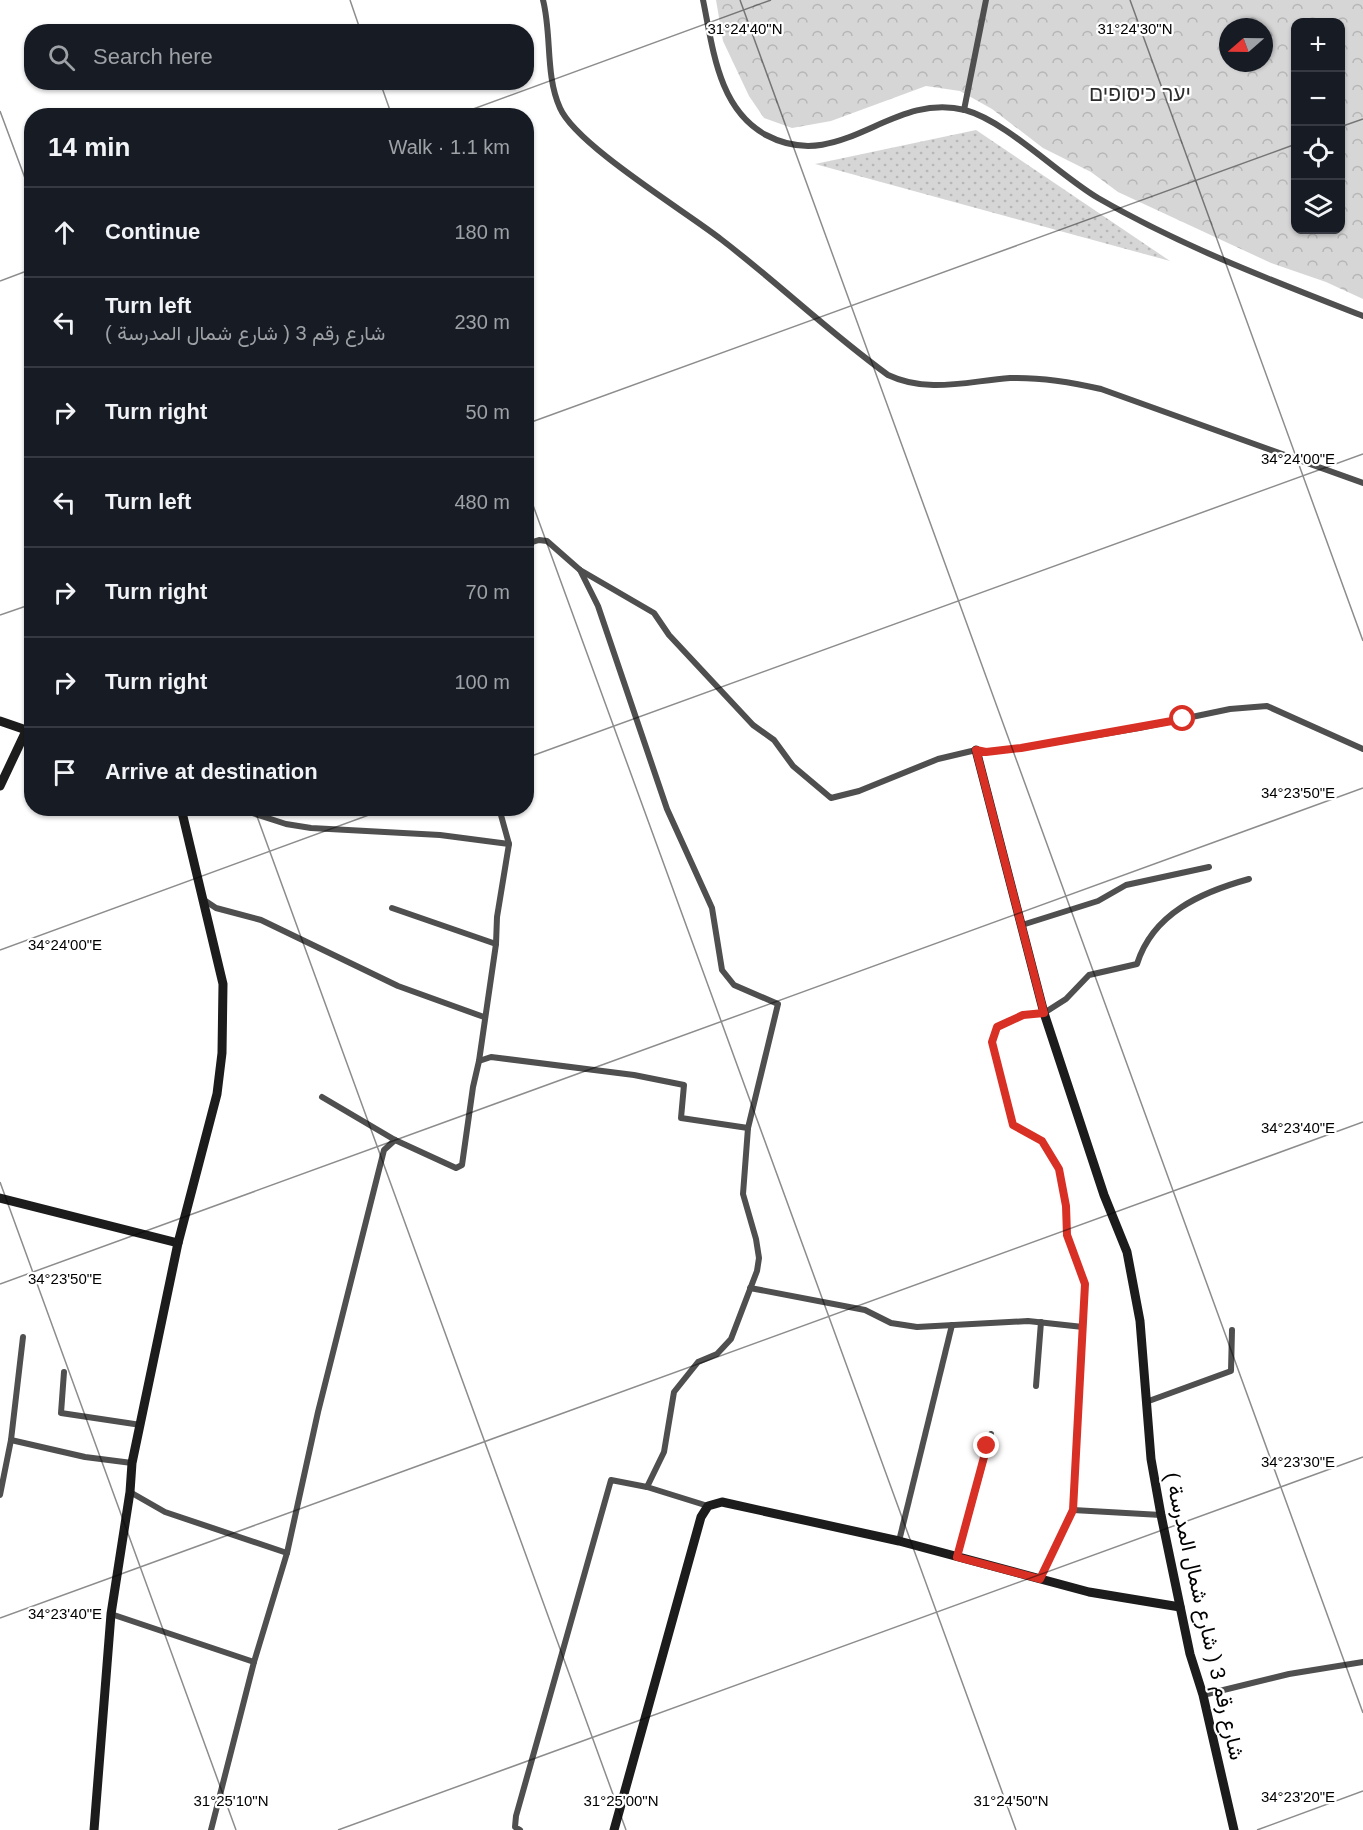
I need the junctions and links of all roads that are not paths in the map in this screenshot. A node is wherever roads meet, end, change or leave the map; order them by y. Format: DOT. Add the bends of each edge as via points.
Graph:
graph roads {
  1 [pos="543,0"];
  2 [pos="703,0"];
  3 [pos="986,0"];
  4 [pos="964,110"];
  5 [pos="1363,316"];
  6 [pos="1363,483"];
  7 [pos="534,543"];
  8 [pos="580,570"];
  9 [pos="0,722"];
  10 [pos="24,730"];
  11 [pos="24,741"];
  12 [pos="1363,749"];
  13 [pos="976,750"];
  14 [pos="0,786"];
  15 [pos="184,816"];
  16 [pos="262,816"];
  17 [pos="501,816"];
  18 [pos="509,844"];
  19 [pos="1209,867"];
  20 [pos="1249,879"];
  21 [pos="204,900"];
  22 [pos="392,908"];
  23 [pos="1022,925"];
  24 [pos="496,944"];
  25 [pos="1044,1013"];
  26 [pos="484,1017"];
  27 [pos="479,1061"];
  28 [pos="322,1097"];
  29 [pos="748,1128"];
  30 [pos="395,1140"];
  31 [pos="0,1198"];
  32 [pos="178,1243"];
  33 [pos="750,1288"];
  34 [pos="1041,1322"];
  35 [pos="952,1325"];
  36 [pos="1083,1327"];
  37 [pos="1233,1330"];
  38 [pos="23,1337"];
  39 [pos="64,1372"];
  40 [pos="1036,1386"];
  41 [pos="1146,1402"];
  42 [pos="141,1425"];
  43 [pos="991,1434"];
  44 [pos="11,1440"];
  45 [pos="132,1463"];
  46 [pos="647,1486"];
  47 [pos="130,1492"];
  48 [pos="0,1495"];
  49 [pos="708,1506"];
  50 [pos="1073,1510"];
  51 [pos="1161,1515"];
  52 [pos="899,1542"];
  53 [pos="287,1553"];
  54 [pos="957,1557"];
  55 [pos="1040,1579"];
  56 [pos="1180,1607"];
  57 [pos="111,1614"];
  58 [pos="254,1662"];
  59 [pos="1363,1662"];
  60 [pos="1203,1695"];
  61 [pos="94,1830"];
  62 [pos="211,1830"];
  63 [pos="520,1830"];
  64 [pos="614,1830"];
  65 [pos="1234,1830"];
  1 -- 6 [label="street" via="553,86 560,109 572,125 605,155 722,240 888,375 904,383 930,386 1036,378 1080,384"];
  2 -- 4 [label="street" via="726,91 747,120 774,138 815,148 847,140 904,113 937,108"];
  3 -- 4 [label="street"];
  4 -- 5 [label="street" via="1013,137 1096,197 1164,233"];
  7 -- 8 [label="street" via="547,541"];
  8 -- 13 [label="street" via="654,613 669,635 753,725 774,740 793,766 831,798 859,791 938,759"];
  8 -- 29 [label="street" via="598,606 667,809 712,908 722,970 734,985 778,1004"];
  9 -- 10 [label="street"];
  11 -- 14 [label="street"];
  12 -- 13 [label="street" via="1267,706 1230,709 1021,748"];
  13 -- 23 [label="street, شارع رقم 3 ( شارع شمال المدرسة )"];
  15 -- 21 [label="street"];
  16 -- 18 [label="street" via="311,828 440,835"];
  17 -- 18 [label="street"];
  18 -- 24 [label="street"];
  19 -- 23 [label="street" via="1126,885 1098,901"];
  20 -- 25 [label="street" via="1211,890 1179,908 1150,936 1137,964 1089,975 1066,999"];
  21 -- 26 [label="street" via="216,908 261,920 398,986"];
  21 -- 32 [label="street" via="223,984 222,1053 217,1094"];
  22 -- 24 [label="street"];
  23 -- 25 [label="street, شارع رقم 3 ( شارع شمال المدرسة )"];
  24 -- 26 [label="street"];
  25 -- 36 [label="street" via="1023,1015 997,1027 992,1042 1013,1125 1042,1141 1059,1169 1067,1235 1085,1284"];
  25 -- 41 [label="street, شارع رقم 3 ( شارع شمال المدرسة )" via="1104,1195 1127,1252 1140,1322"];
  26 -- 27 [label="street"];
  27 -- 29 [label="street" via="502,1058 684,1085 681,1118"];
  27 -- 30 [label="street" via="462,1165 456,1168"];
  28 -- 30 [label="street"];
  29 -- 33 [label="street" via="743,1194 759,1258"];
  30 -- 53 [label="street" via="384,1150 367,1213"];
  31 -- 32 [label="street"];
  32 -- 42 [label="street"];
  33 -- 35 [label="street" via="865,1310 891,1323 917,1327"];
  33 -- 46 [label="street" via="731,1339 717,1354 698,1362 674,1392 664,1452"];
  34 -- 35 [label="street"];
  34 -- 36 [label="street"];
  34 -- 40 [label="street"];
  35 -- 52 [label="street"];
  36 -- 50 [label="street"];
  37 -- 41 [label="street" via="1232,1371"];
  38 -- 44 [label="street"];
  39 -- 42 [label="street" via="61,1413"];
  41 -- 51 [label="street, شارع رقم 3 ( شارع شمال المدرسة )"];
  42 -- 45 [label="street"];
  43 -- 54 [label="street"];
  44 -- 45 [label="street"];
  44 -- 48 [label="street"];
  45 -- 47 [label="street"];
  46 -- 49 [label="street"];
  46 -- 63 [label="street" via="611,1480 516,1816 515,1827"];
  47 -- 53 [label="street" via="165,1512"];
  47 -- 57 [label="street"];
  49 -- 52 [label="street" via="722,1502"];
  49 -- 64 [label="street" via="701,1517"];
  50 -- 51 [label="street"];
  50 -- 55 [label="street"];
  51 -- 56 [label="street, شارع رقم 3 ( شارع شمال المدرسة )"];
  52 -- 54 [label="street"];
  53 -- 58 [label="street"];
  54 -- 55 [label="street"];
  55 -- 56 [label="street" via="1089,1592"];
  56 -- 60 [label="street, شارع رقم 3 ( شارع شمال المدرسة )"];
  57 -- 58 [label="street"];
  57 -- 61 [label="street"];
  58 -- 62 [label="street"];
  59 -- 60 [label="street" via="1289,1674"];
  60 -- 65 [label="street, شارع رقم 3 ( شارع شمال المدرسة )"];
}
